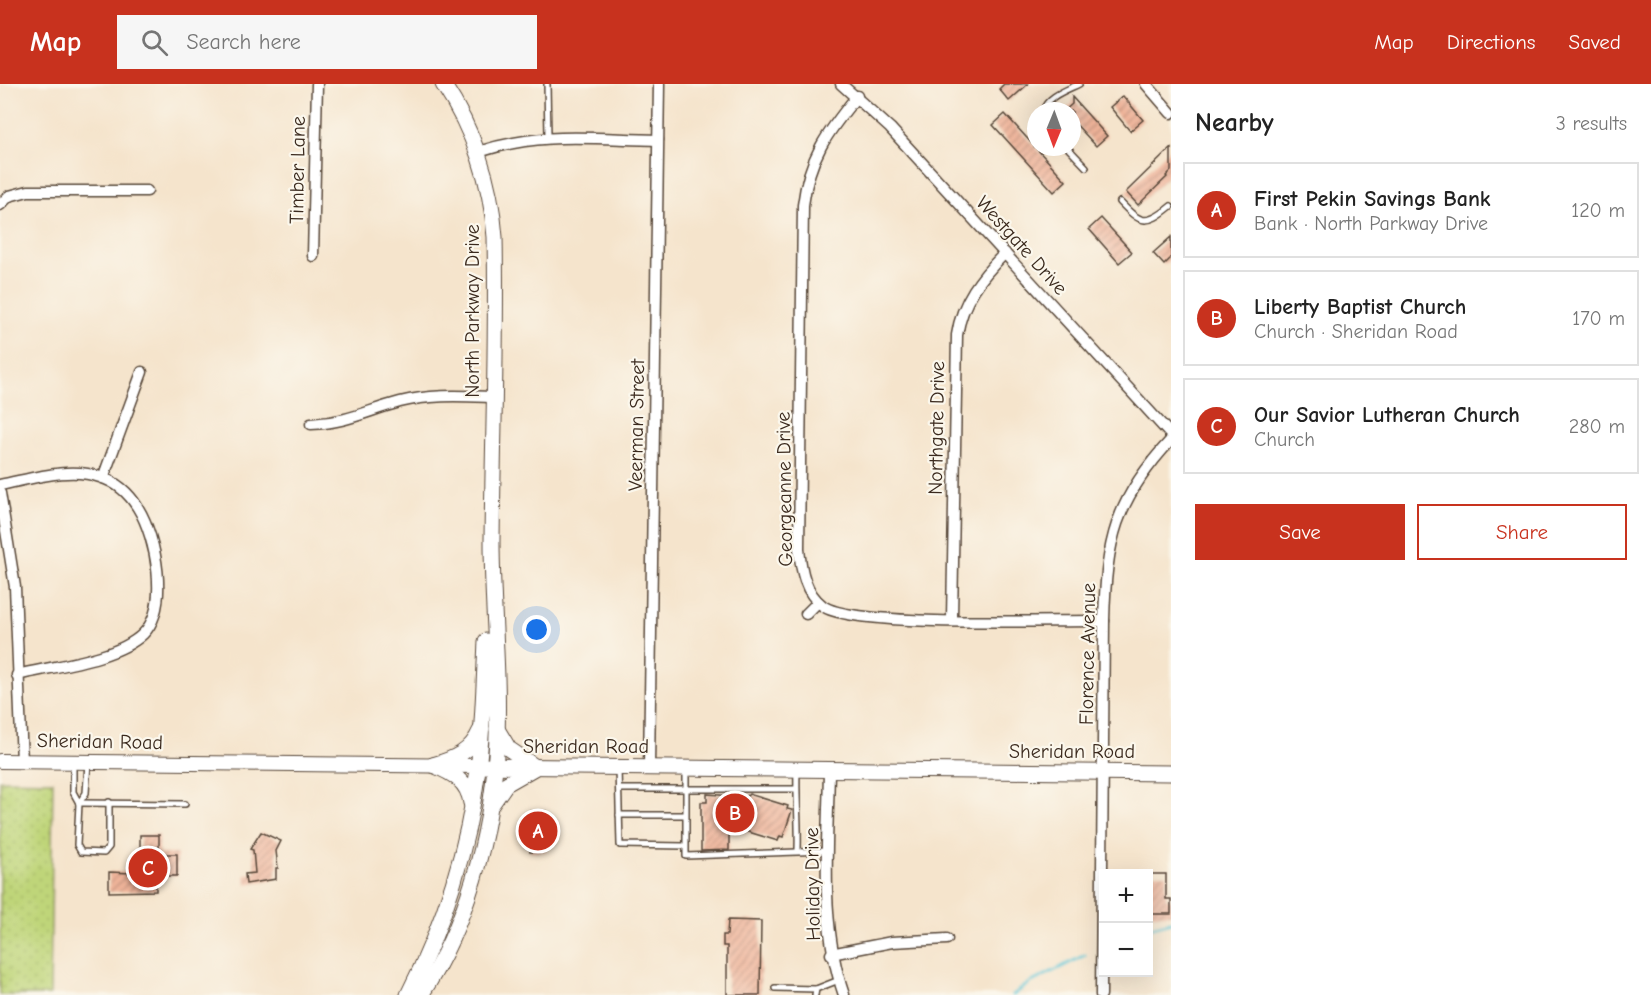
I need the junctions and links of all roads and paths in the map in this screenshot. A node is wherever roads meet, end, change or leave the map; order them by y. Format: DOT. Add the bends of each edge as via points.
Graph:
graph roads {
  1 [pos="317,84"];
  2 [pos="443,84"];
  3 [pos="547,84"];
  4 [pos="659,84"];
  5 [pos="841,84"];
  6 [pos="1079,84"];
  7 [pos="1146,84"];
  8 [pos="857,96"];
  9 [pos="1048,102"];
  10 [pos="1171,113"];
  11 [pos="548,136"];
  12 [pos="658,140"];
  13 [pos="478,152"];
  14 [pos="1076,156"];
  15 [pos="1086,167"];
  16 [pos="147,191"];
  17 [pos="1120,202"];
  18 [pos="0,205"];
  19 [pos="1171,206"];
  20 [pos="1005,253"];
  21 [pos="313,256"];
  22 [pos="142,372"];
  23 [pos="493,397"];
  24 [pos="311,424"];
  25 [pos="1171,435"];
  26 [pos="1171,440"];
  27 [pos="103,478"];
  28 [pos="0,485"];
  29 [pos="0,493"];
  30 [pos="492,548"];
  31 [pos="818,602"];
  32 [pos="806,614"];
  33 [pos="952,619"];
  34 [pos="1104,621"];
  35 [pos="17,675"];
  36 [pos="496,728"];
  37 [pos="481,729"];
  38 [pos="0,761"];
  39 [pos="22,762"];
  40 [pos="73,762"];
  41 [pos="88,762"];
  42 [pos="434,765"];
  43 [pos="478,766"];
  44 [pos="495,767"];
  45 [pos="537,767"];
  46 [pos="618,767"];
  47 [pos="649,767"];
  48 [pos="686,768"];
  49 [pos="797,769"];
  50 [pos="829,770"];
  51 [pos="1103,773"];
  52 [pos="1171,773"];
  53 [pos="685,788"];
  54 [pos="619,789"];
  55 [pos="796,789"];
  56 [pos="109,802"];
  57 [pos="79,803"];
  58 [pos="185,804"];
  59 [pos="472,806"];
  60 [pos="489,810"];
  61 [pos="619,815"];
  62 [pos="685,815"];
  63 [pos="685,846"];
  64 [pos="798,850"];
  65 [pos="828,851"];
  66 [pos="947,939"];
  67 [pos="831,954"];
  68 [pos="839,980"];
  69 [pos="775,988"];
  70 [pos="815,992"];
  71 [pos="408,995"];
  72 [pos="421,995"];
  73 [pos="844,995"];
  74 [pos="1101,995"];
  1 -- 21 [label="street, Timber Lane"];
  2 -- 13 [label="main road, North Parkway Drive" via="462,114"];
  3 -- 11 [label="lane"];
  4 -- 12 [label="street, Veerman Street"];
  5 -- 8 [label="street, Westgate Drive"];
  6 -- 9 [label="lane"];
  7 -- 10 [label="street"];
  8 -- 20 [label="street, Westgate Drive"];
  8 -- 31 [label="street, Georgeanne Drive" via="815,155 803,205 799,549 802,574"];
  11 -- 12 [label="street"];
  11 -- 13 [label="street" via="521,139"];
  12 -- 47 [label="street, Veerman Street"];
  13 -- 23 [label="main road, North Parkway Drive" via="491,194 495,237"];
  14 -- 15 [label="lane"];
  16 -- 18 [label="street" via="28,191 9,196"];
  17 -- 19 [label="lane" via="1143,221 1159,216"];
  20 -- 25 [label="street, Westgate Drive"];
  20 -- 33 [label="street, Northgate Drive" via="974,289 957,335"];
  22 -- 27 [label="street"];
  23 -- 24 [label="street" via="422,398 351,419"];
  23 -- 30 [label="main road, North Parkway Drive"];
  26 -- 34 [label="street, Florence Avenue" via="1140,476 1117,521 1107,559"];
  27 -- 28 [label="street" via="65,474"];
  27 -- 35 [label="street" via="132,498 145,523 159,588 154,616 142,634 117,650"];
  29 -- 35 [label="street" via="15,587"];
  30 -- 36 [label="main road, North Parkway Drive"];
  30 -- 37 [label="main road, North Parkway Drive"];
  31 -- 32 [label="street"];
  31 -- 33 [label="street" via="835,612 862,617"];
  33 -- 34 [label="street"];
  34 -- 51 [label="street, Florence Avenue"];
  35 -- 39 [label="street"];
  36 -- 44 [label="main road, North Parkway Drive"];
  36 -- 45 [label="main road" via="508,749"];
  37 -- 42 [label="main road" via="462,754"];
  37 -- 43 [label="main road, North Parkway Drive"];
  38 -- 39 [label="street, Sheridan Road"];
  39 -- 40 [label="street, Sheridan Road"];
  40 -- 41 [label="street, Sheridan Road"];
  40 -- 57 [label="lane" via="73,792"];
  41 -- 42 [label="street, Sheridan Road"];
  41 -- 57 [label="lane" via="86,793"];
  42 -- 43 [label="street, Sheridan Road"];
  42 -- 59 [label="main road" via="466,786"];
  43 -- 44 [label="main road, Sheridan Road"];
  43 -- 59 [label="main road, North Parkway Drive"];
  44 -- 45 [label="main road, Sheridan Road"];
  44 -- 60 [label="main road, North Parkway Drive"];
  45 -- 46 [label="main road, Sheridan Road"];
  45 -- 60 [label="main road" via="506,784"];
  46 -- 47 [label="main road, Sheridan Road"];
  46 -- 54 [label="lane"];
  47 -- 48 [label="main road, Sheridan Road"];
  48 -- 49 [label="main road, Sheridan Road"];
  48 -- 53 [label="lane"];
  49 -- 50 [label="main road, Sheridan Road"];
  49 -- 55 [label="lane"];
  50 -- 51 [label="main road, Sheridan Road"];
  50 -- 65 [label="street, Holiday Drive"];
  51 -- 52 [label="main road, Sheridan Road"];
  51 -- 74 [label="street, Florence Avenue"];
  53 -- 54 [label="lane"];
  53 -- 55 [label="lane"];
  53 -- 62 [label="lane"];
  54 -- 61 [label="lane"];
  55 -- 64 [label="lane"];
  56 -- 57 [label="lane"];
  56 -- 57 [label="lane" via="109,847 104,853 95,854 81,852 77,845"];
  56 -- 58 [label="lane"];
  59 -- 71 [label="main road, North Parkway Drive" via="446,910"];
  60 -- 72 [label="main road, North Parkway Drive" via="458,922"];
  61 -- 62 [label="lane"];
  61 -- 63 [label="lane" via="621,846"];
  62 -- 63 [label="lane"];
  63 -- 64 [label="lane" via="686,856"];
  64 -- 65 [label="lane"];
  65 -- 67 [label="street, Holiday Drive"];
  66 -- 67 [label="street" via="892,942"];
  67 -- 68 [label="street, Holiday Drive"];
  68 -- 70 [label="lane"];
  68 -- 73 [label="street, Holiday Drive"];
  69 -- 70 [label="lane"];
}
